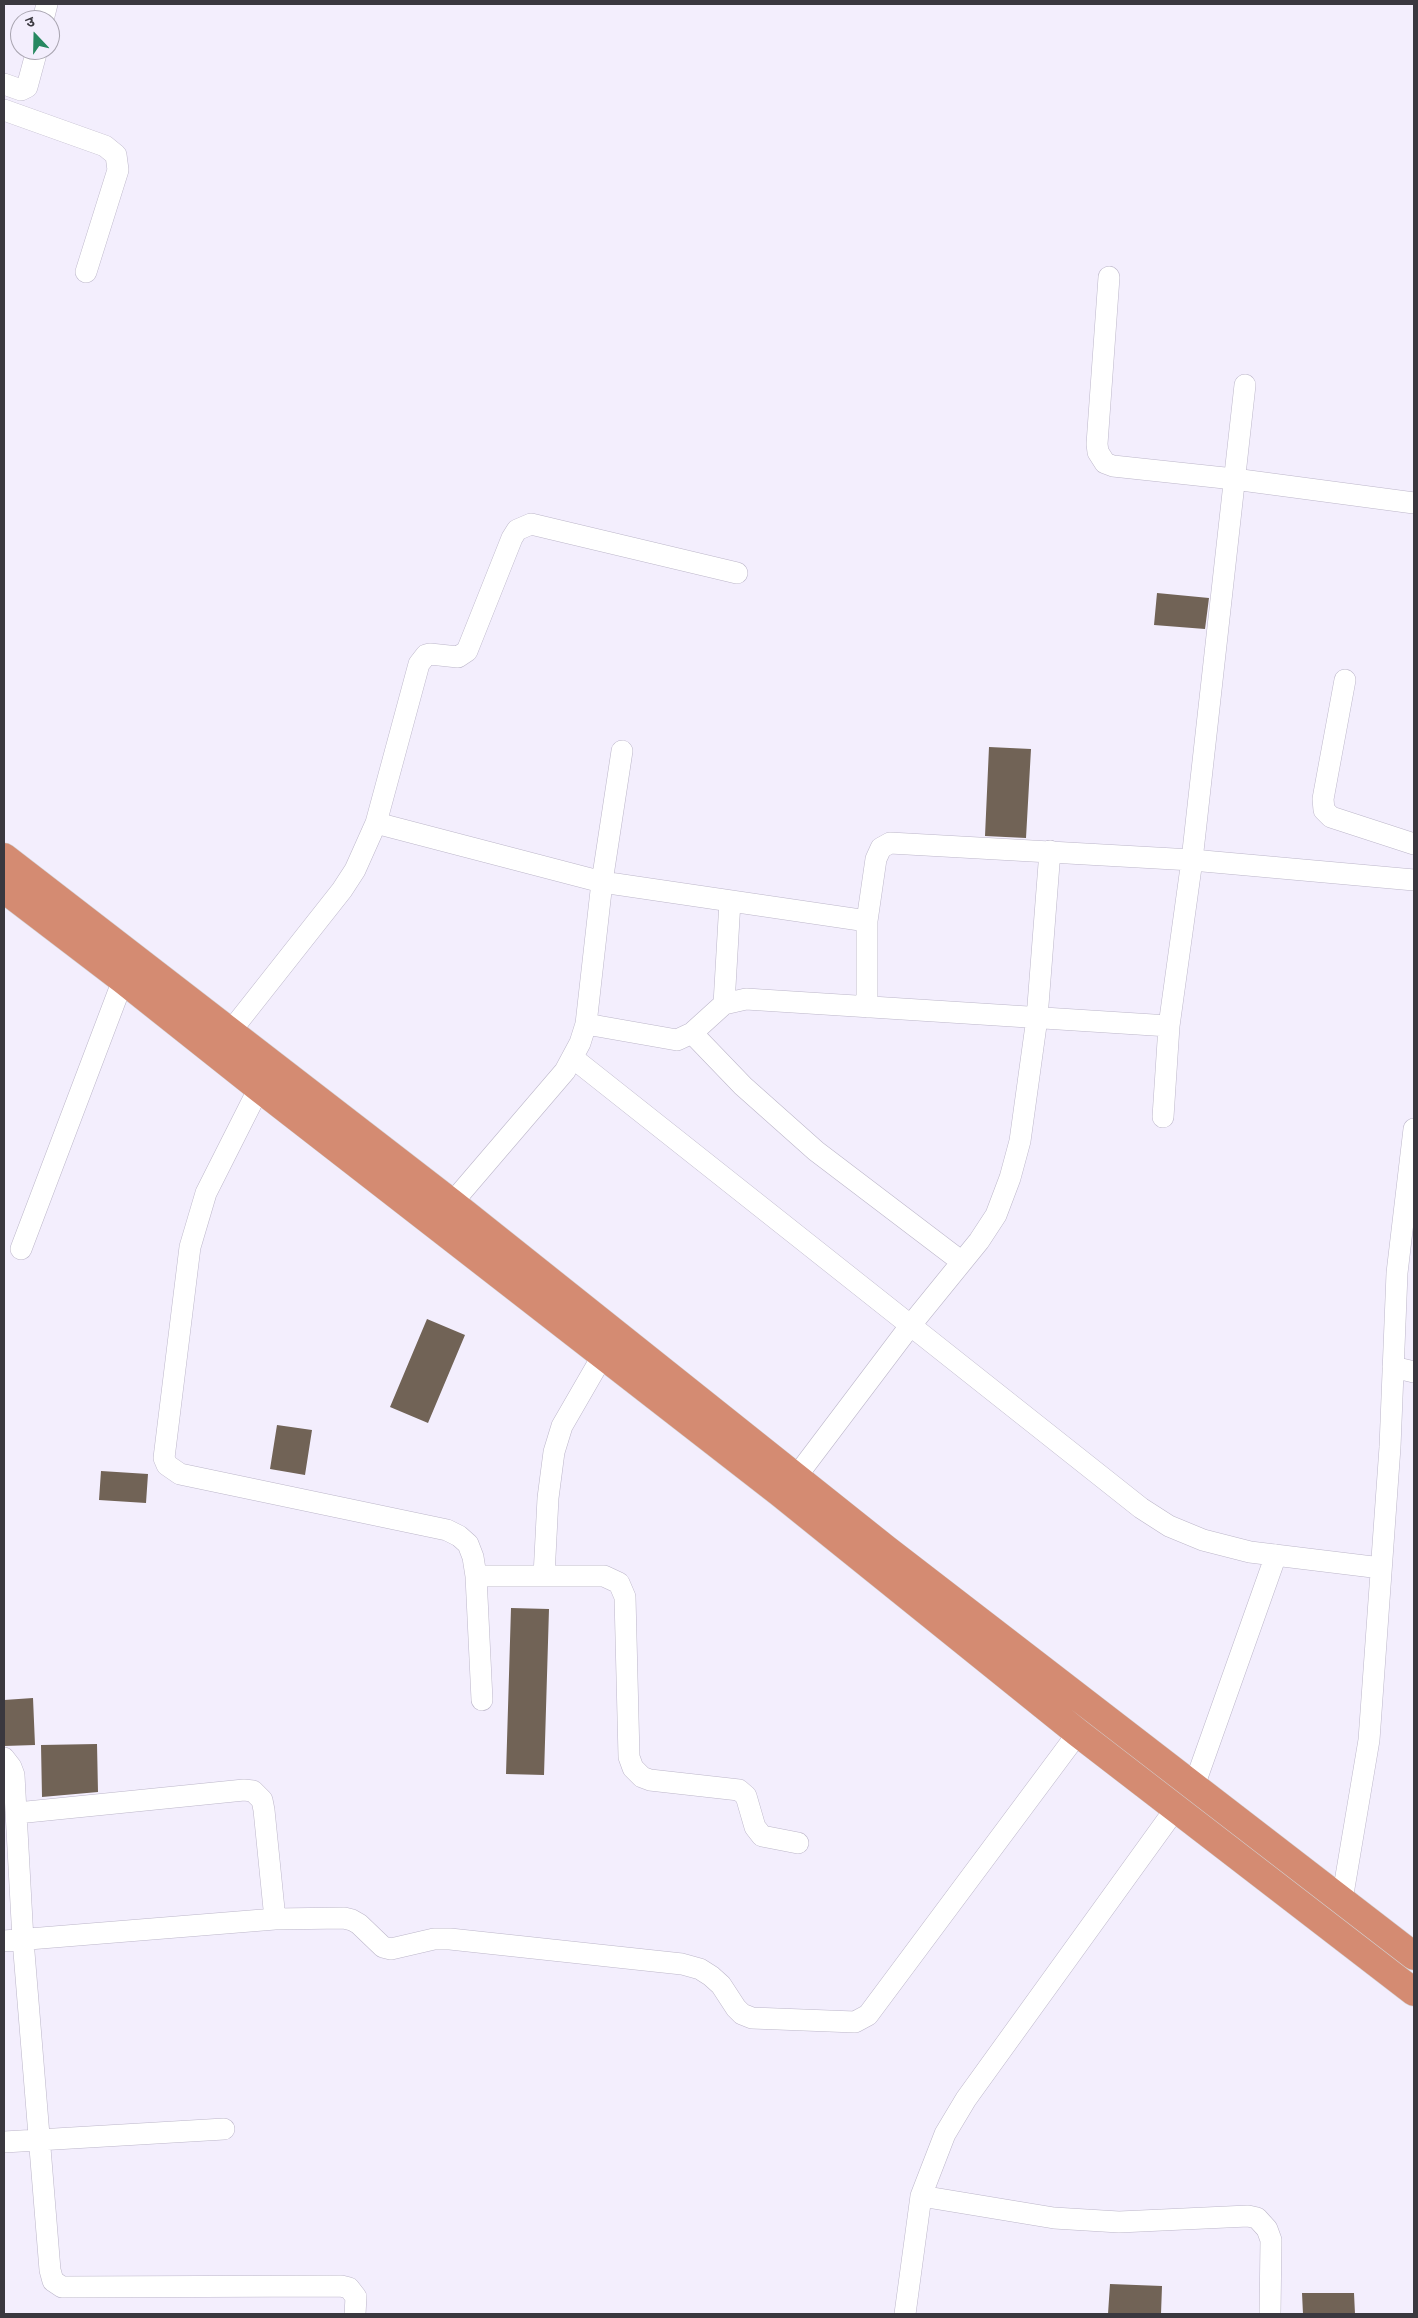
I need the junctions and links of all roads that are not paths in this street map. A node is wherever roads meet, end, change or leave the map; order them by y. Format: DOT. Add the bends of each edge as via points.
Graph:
graph roads {
  1 [pos="35,60"];
  2 [pos="4,84"];
  3 [pos="4,110"];
  4 [pos="86,272"];
  5 [pos="1109,277"];
  6 [pos="1245,385"];
  7 [pos="1234,479"];
  8 [pos="1414,502"];
  9 [pos="737,573"];
  10 [pos="1345,680"];
  11 [pos="622,751"];
  12 [pos="376,823"];
  13 [pos="1414,844"];
  14 [pos="1050,851"];
  15 [pos="4,857"];
  16 [pos="1192,860"];
  17 [pos="1414,880"];
  18 [pos="602,882"];
  19 [pos="4,889"];
  20 [pos="730,901"];
  21 [pos="867,921"];
  22 [pos="123,980"];
  23 [pos="724,1004"];
  24 [pos="867,1006"];
  25 [pos="1037,1018"];
  26 [pos="586,1024"];
  27 [pos="1169,1026"];
  28 [pos="230,1032"];
  29 [pos="692,1033"];
  30 [pos="573,1058"];
  31 [pos="259,1088"];
  32 [pos="1163,1117"];
  33 [pos="1414,1129"];
  34 [pos="452,1203"];
  35 [pos="21,1250"];
  36 [pos="962,1262"];
  37 [pos="910,1326"];
  38 [pos="603,1355"];
  39 [pos="1393,1367"];
  40 [pos="1414,1372"];
  41 [pos="796,1477"];
  42 [pos="1276,1556"];
  43 [pos="1381,1568"];
  44 [pos="476,1576"];
  45 [pos="544,1576"];
  46 [pos="482,1700"];
  47 [pos="1078,1733"];
  48 [pos="4,1758"];
  49 [pos="1194,1786"];
  50 [pos="1176,1808"];
  51 [pos="17,1813"];
  52 [pos="798,1843"];
  53 [pos="1342,1900"];
  54 [pos="275,1919"];
  55 [pos="14,1941"];
  56 [pos="1414,1956"];
  57 [pos="1414,1992"];
  58 [pos="224,2129"];
  59 [pos="40,2140"];
  60 [pos="4,2142"];
  61 [pos="921,2196"];
  62 [pos="355,2314"];
  63 [pos="905,2314"];
  64 [pos="1270,2314"];
  1 -- 2 [label="street" via="27,87 21,90"];
  3 -- 4 [label="street" via="105,146 116,156 118,170"];
  5 -- 7 [label="street" via="1097,444 1100,458 1113,466"];
  6 -- 7 [label="street"];
  7 -- 8 [label="street"];
  7 -- 16 [label="street"];
  9 -- 12 [label="street" via="532,524 517,530 467,652 458,657 426,655 419,664"];
  10 -- 13 [label="street" via="1324,810 1331,817"];
  11 -- 18 [label="street"];
  12 -- 18 [label="street"];
  12 -- 28 [label="street" via="355,870 342,890"];
  14 -- 16 [label="street"];
  14 -- 21 [label="street" via="890,842 881,848 876,858"];
  14 -- 25 [label="street"];
  15 -- 28 [label="highway"];
  16 -- 17 [label="street"];
  16 -- 27 [label="street"];
  18 -- 20 [label="street"];
  18 -- 26 [label="street"];
  19 -- 22 [label="highway"];
  20 -- 21 [label="street"];
  20 -- 23 [label="street"];
  21 -- 24 [label="street"];
  22 -- 31 [label="highway"];
  22 -- 35 [label="street"];
  23 -- 24 [label="street" via="746,998"];
  23 -- 29 [label="street"];
  24 -- 25 [label="street"];
  25 -- 27 [label="street"];
  25 -- 36 [label="street" via="1020,1142 1010,1178 996,1214"];
  26 -- 29 [label="street" via="668,1040 677,1040"];
  26 -- 30 [label="street"];
  27 -- 32 [label="street"];
  28 -- 34 [label="highway"];
  29 -- 36 [label="street" via="743,1086 816,1151"];
  30 -- 34 [label="street" via="553,1086"];
  30 -- 37 [label="street"];
  31 -- 38 [label="highway"];
  31 -- 44 [label="street" via="206,1193 190,1247 164,1449 167,1465 180,1474 447,1530 468,1544"];
  33 -- 39 [label="street" via="1397,1272"];
  34 -- 41 [label="highway"];
  36 -- 37 [label="street"];
  37 -- 41 [label="street"];
  37 -- 42 [label="street" via="1141,1508 1169,1526 1203,1540"];
  38 -- 45 [label="street" via="562,1426 554,1452"];
  38 -- 47 [label="highway"];
  39 -- 40 [label="street"];
  39 -- 43 [label="street"];
  41 -- 49 [label="highway"];
  42 -- 43 [label="street"];
  42 -- 49 [label="street"];
  43 -- 53 [label="street" via="1369,1740"];
  44 -- 45 [label="street"];
  44 -- 46 [label="street"];
  45 -- 52 [label="street" via="604,1576 614,1579 622,1589 625,1597 629,1756 637,1773 650,1780 739,1790 746,1796 755,1826 762,1836"];
  47 -- 50 [label="highway"];
  47 -- 54 [label="street" via="868,2015 855,2022 752,2018 736,2008 721,1984 711,1976 682,1964 450,1938 391,1949 383,1947 352,1920"];
  48 -- 51 [label="street" via="14,1776"];
  49 -- 53 [label="highway"];
  50 -- 57 [label="highway"];
  50 -- 61 [label="street" via="966,2099 945,2134"];
  51 -- 54 [label="street" via="253,1791 262,1800 264,1810"];
  51 -- 55 [label="street"];
  53 -- 56 [label="highway"];
  54 -- 55 [label="street"];
  55 -- 59 [label="street"];
  58 -- 59 [label="street"];
  59 -- 60 [label="street"];
  59 -- 62 [label="street" via="50,2270 57,2285 341,2286 349,2288 356,2297"];
  61 -- 63 [label="street"];
  61 -- 64 [label="street" via="1054,2218 1110,2222 1257,2218 1267,2229 1271,2240"];
}
